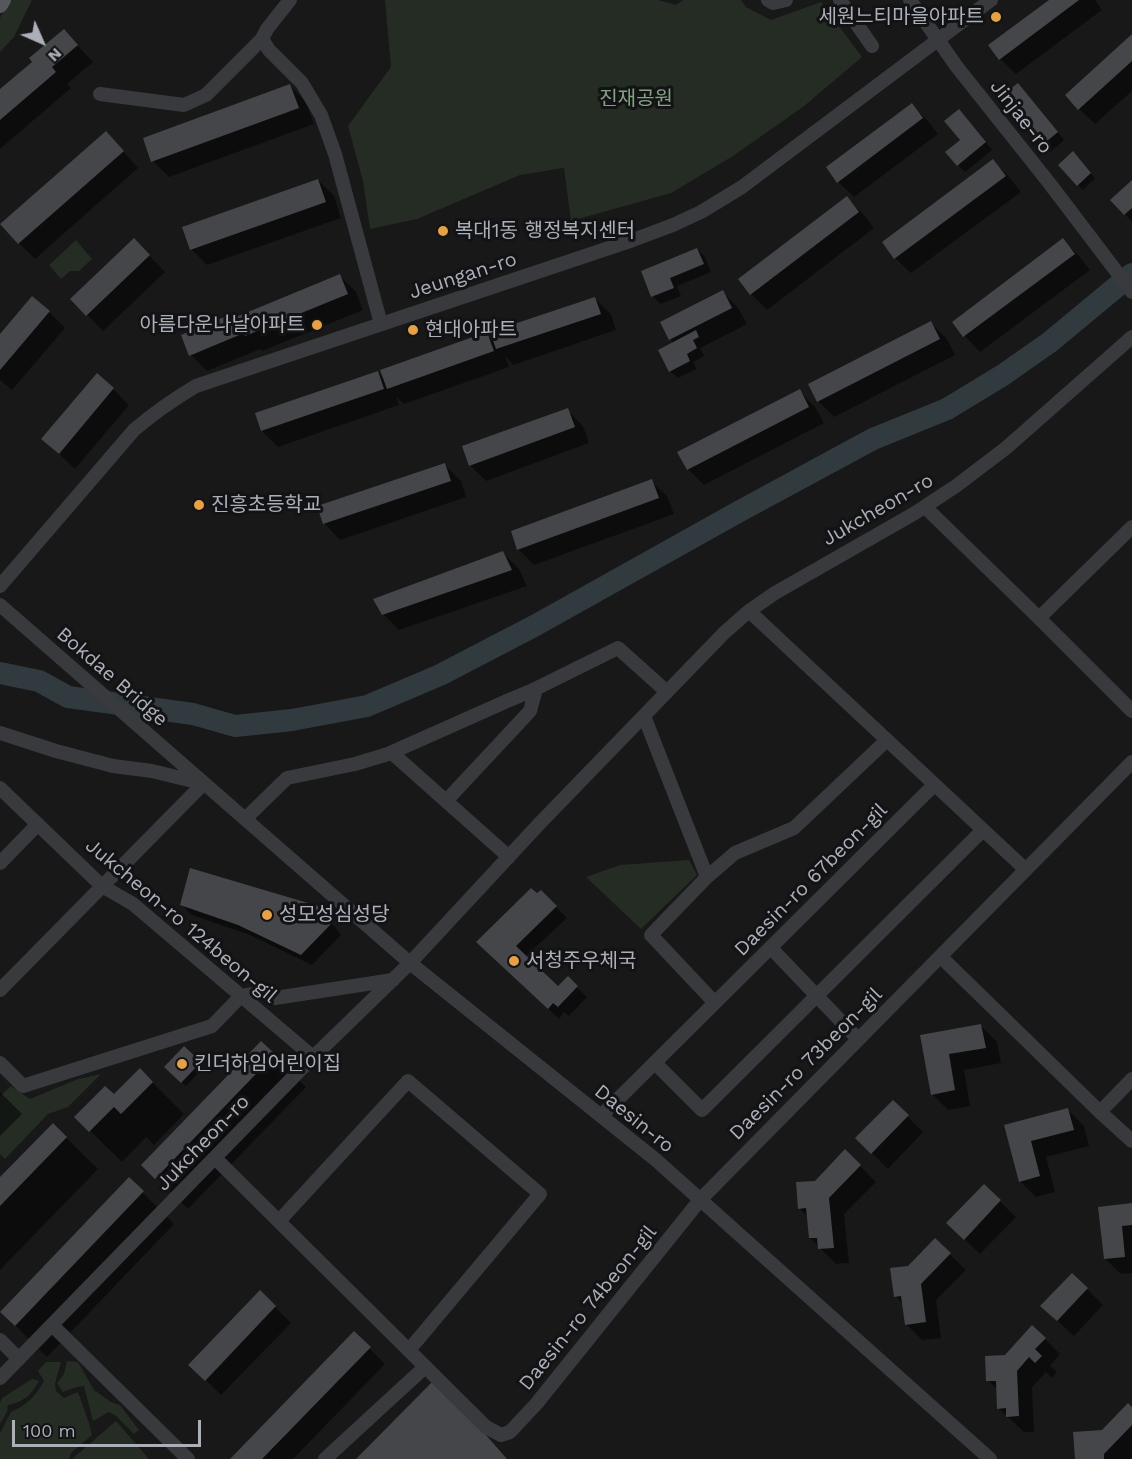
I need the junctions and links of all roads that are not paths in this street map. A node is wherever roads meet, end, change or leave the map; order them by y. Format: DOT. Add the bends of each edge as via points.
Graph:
graph roads {
  1 [pos="3,0"];
  2 [pos="291,0"];
  3 [pos="768,0"];
  4 [pos="786,0"];
  5 [pos="840,0"];
  6 [pos="910,0"];
  7 [pos="982,3"];
  8 [pos="0,5"];
  9 [pos="262,39"];
  10 [pos="938,40"];
  11 [pos="872,46"];
  12 [pos="100,94"];
  13 [pos="1132,292"];
  14 [pos="381,324"];
  15 [pos="1132,337"];
  16 [pos="925,507"];
  17 [pos="1132,527"];
  18 [pos="0,586"];
  19 [pos="0,605"];
  20 [pos="749,610"];
  21 [pos="1039,618"];
  22 [pos="536,689"];
  23 [pos="667,692"];
  24 [pos="1132,711"];
  25 [pos="644,716"];
  26 [pos="0,733"];
  27 [pos="887,740"];
  28 [pos="392,753"];
  29 [pos="1132,762"];
  30 [pos="201,781"];
  31 [pos="934,785"];
  32 [pos="0,788"];
  33 [pos="446,801"];
  34 [pos="245,819"];
  35 [pos="38,824"];
  36 [pos="983,830"];
  37 [pos="509,857"];
  38 [pos="0,863"];
  39 [pos="1025,870"];
  40 [pos="707,877"];
  41 [pos="102,886"];
  42 [pos="771,948"];
  43 [pos="941,957"];
  44 [pos="410,963"];
  45 [pos="393,980"];
  46 [pos="0,990"];
  47 [pos="817,995"];
  48 [pos="241,996"];
  49 [pos="715,1004"];
  50 [pos="858,1039"];
  51 [pos="313,1057"];
  52 [pos="0,1064"];
  53 [pos="655,1064"];
  54 [pos="1132,1079"];
  55 [pos="1101,1112"];
  56 [pos="601,1116"];
  57 [pos="1132,1141"];
  58 [pos="215,1158"];
  59 [pos="700,1200"];
  60 [pos="279,1221"];
  61 [pos="52,1325"];
  62 [pos="0,1340"];
  63 [pos="409,1350"];
  64 [pos="19,1359"];
  65 [pos="425,1367"];
  66 [pos="0,1378"];
  67 [pos="188,1459"];
  68 [pos="325,1459"];
  69 [pos="990,1459"];
  1 -- 8 [label="main road"];
  2 -- 9 [label="street"];
  3 -- 4 [label="street"];
  5 -- 11 [label="street"];
  6 -- 10 [label="street, Jinjae-ro"];
  7 -- 10 [label="street, Jeungan-ro"];
  9 -- 12 [label="street" via="206,95 184,105"];
  9 -- 14 [label="street" via="302,83 321,115"];
  10 -- 13 [label="street, Jinjae-ro"];
  10 -- 14 [label="street, Jeungan-ro" via="742,187 701,212 633,240"];
  14 -- 18 [label="street, Jeungan-ro" via="196,386 175,398 134,430"];
  15 -- 16 [label="street, Jukcheon-ro" via="1006,448"];
  16 -- 20 [label="street, Jukcheon-ro"];
  16 -- 21 [label="street"];
  17 -- 21 [label="street"];
  19 -- 30 [label="street, Bokdae Bridge"];
  20 -- 23 [label="street, Jukcheon-ro"];
  20 -- 27 [label="street"];
  21 -- 24 [label="street"];
  22 -- 23 [label="street" via="618,648"];
  22 -- 28 [label="street"];
  22 -- 33 [label="street" via="530,711"];
  23 -- 25 [label="street, Jukcheon-ro"];
  25 -- 37 [label="street, Jukcheon-ro"];
  25 -- 40 [label="street"];
  26 -- 30 [label="street" via="113,766"];
  27 -- 31 [label="street"];
  27 -- 40 [label="street" via="794,828 735,853"];
  28 -- 33 [label="street"];
  28 -- 34 [label="street" via="355,765 287,778"];
  29 -- 39 [label="street, Daesin-ro 73beon-gil"];
  30 -- 34 [label="street, Daesin-ro"];
  30 -- 41 [label="street"];
  31 -- 36 [label="street"];
  31 -- 42 [label="street, Daesin-ro 67beon-gil"];
  32 -- 35 [label="street, Jukcheon-ro 124beon-gil"];
  33 -- 37 [label="street"];
  34 -- 44 [label="street, Daesin-ro"];
  35 -- 38 [label="street"];
  35 -- 41 [label="street, Jukcheon-ro 124beon-gil"];
  36 -- 39 [label="street"];
  36 -- 47 [label="street"];
  37 -- 44 [label="street, Jukcheon-ro"];
  39 -- 43 [label="street, Daesin-ro 73beon-gil"];
  40 -- 49 [label="street" via="651,935"];
  41 -- 46 [label="street"];
  41 -- 48 [label="street, Jukcheon-ro 124beon-gil" via="133,904"];
  42 -- 47 [label="street"];
  42 -- 49 [label="street, Daesin-ro 67beon-gil"];
  43 -- 50 [label="street, Daesin-ro 73beon-gil"];
  43 -- 55 [label="street"];
  44 -- 45 [label="street, Jukcheon-ro"];
  44 -- 56 [label="street, Daesin-ro"];
  45 -- 48 [label="street" via="275,998 266,992"];
  45 -- 51 [label="street, Jukcheon-ro"];
  47 -- 50 [label="street"];
  47 -- 53 [label="street" via="702,1110"];
  48 -- 51 [label="street, Jukcheon-ro 124beon-gil"];
  48 -- 52 [label="street" via="212,1026 23,1086"];
  49 -- 53 [label="street, Daesin-ro 67beon-gil"];
  50 -- 59 [label="street, Daesin-ro 73beon-gil"];
  51 -- 58 [label="street, Jukcheon-ro"];
  53 -- 56 [label="street, Daesin-ro 67beon-gil"];
  54 -- 55 [label="street"];
  55 -- 57 [label="street"];
  56 -- 59 [label="street, Daesin-ro"];
  58 -- 60 [label="street"];
  58 -- 61 [label="street, Jukcheon-ro"];
  59 -- 65 [label="street, Daesin-ro 74beon-gil" via="510,1432 501,1435 486,1427"];
  59 -- 69 [label="street, Daesin-ro"];
  60 -- 63 [label="street"];
  60 -- 63 [label="street" via="408,1082 540,1194"];
  61 -- 64 [label="street, Jukcheon-ro"];
  61 -- 67 [label="street"];
  62 -- 64 [label="street"];
  63 -- 65 [label="street"];
  64 -- 66 [label="street, Jukcheon-ro"];
  65 -- 68 [label="street"];
}
